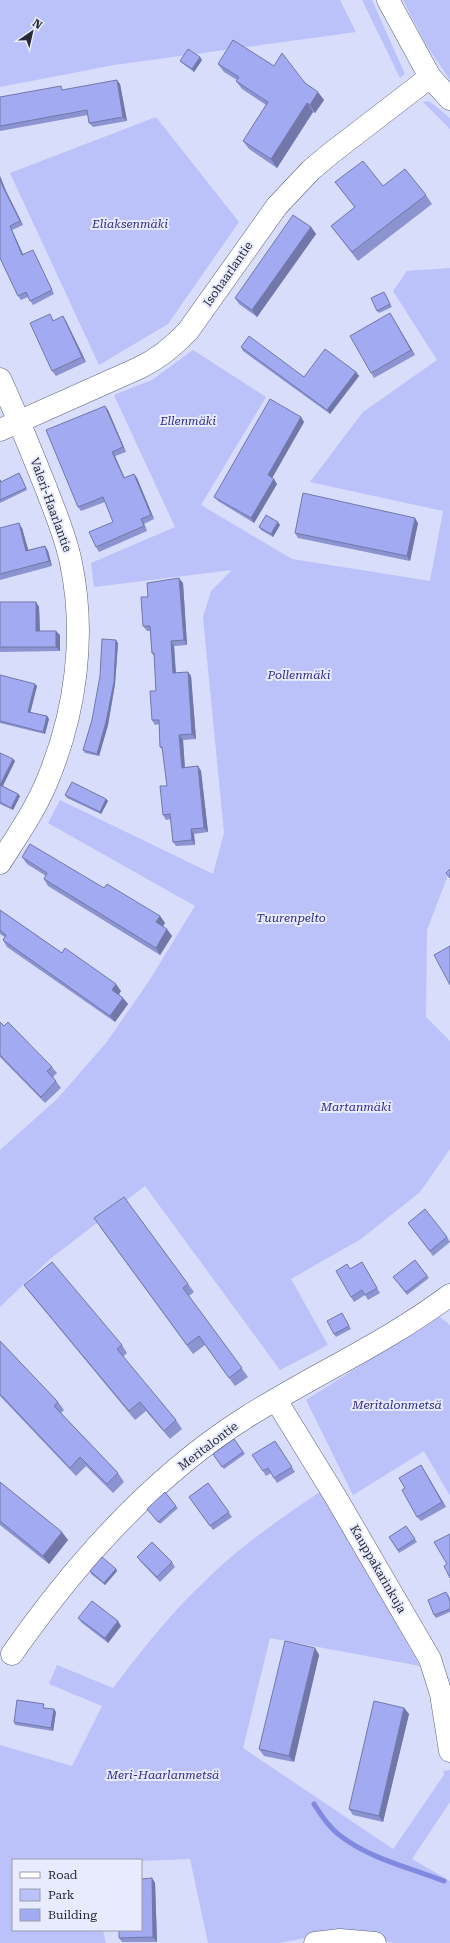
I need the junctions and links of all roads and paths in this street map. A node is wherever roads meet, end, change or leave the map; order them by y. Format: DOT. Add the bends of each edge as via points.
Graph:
graph roads {
  1 [pos="388,0"];
  2 [pos="430,77"];
  3 [pos="450,99"];
  4 [pos="0,379"];
  5 [pos="20,420"];
  6 [pos="0,430"];
  7 [pos="0,863"];
  8 [pos="450,1295"];
  9 [pos="276,1400"];
  10 [pos="12,1654"];
  11 [pos="450,1751"];
  12 [pos="315,1943"];
  13 [pos="375,1943"];
  1 -- 2 [label="street"];
  2 -- 3 [label="street"];
  2 -- 5 [label="street, Isohaarlantie" via="330,154 292,190 272,212 188,331 175,345 152,362"];
  4 -- 5 [label="street, Valeri-Haarlantie"];
  5 -- 6 [label="street, Isohaarlantie"];
  5 -- 7 [label="street, Valeri-Haarlantie" via="63,533 71,563 77,607 76,666 69,716 48,780 35,807"];
  8 -- 9 [label="street, Meritalontie" via="407,1326"];
  9 -- 10 [label="street, Meritalontie" via="244,1418 196,1454 129,1513 73,1574"];
  9 -- 11 [label="street, Kauppakarinkuja" via="430,1660 441,1694"];
  12 -- 13 [label="street" via="340,1940"];
}
